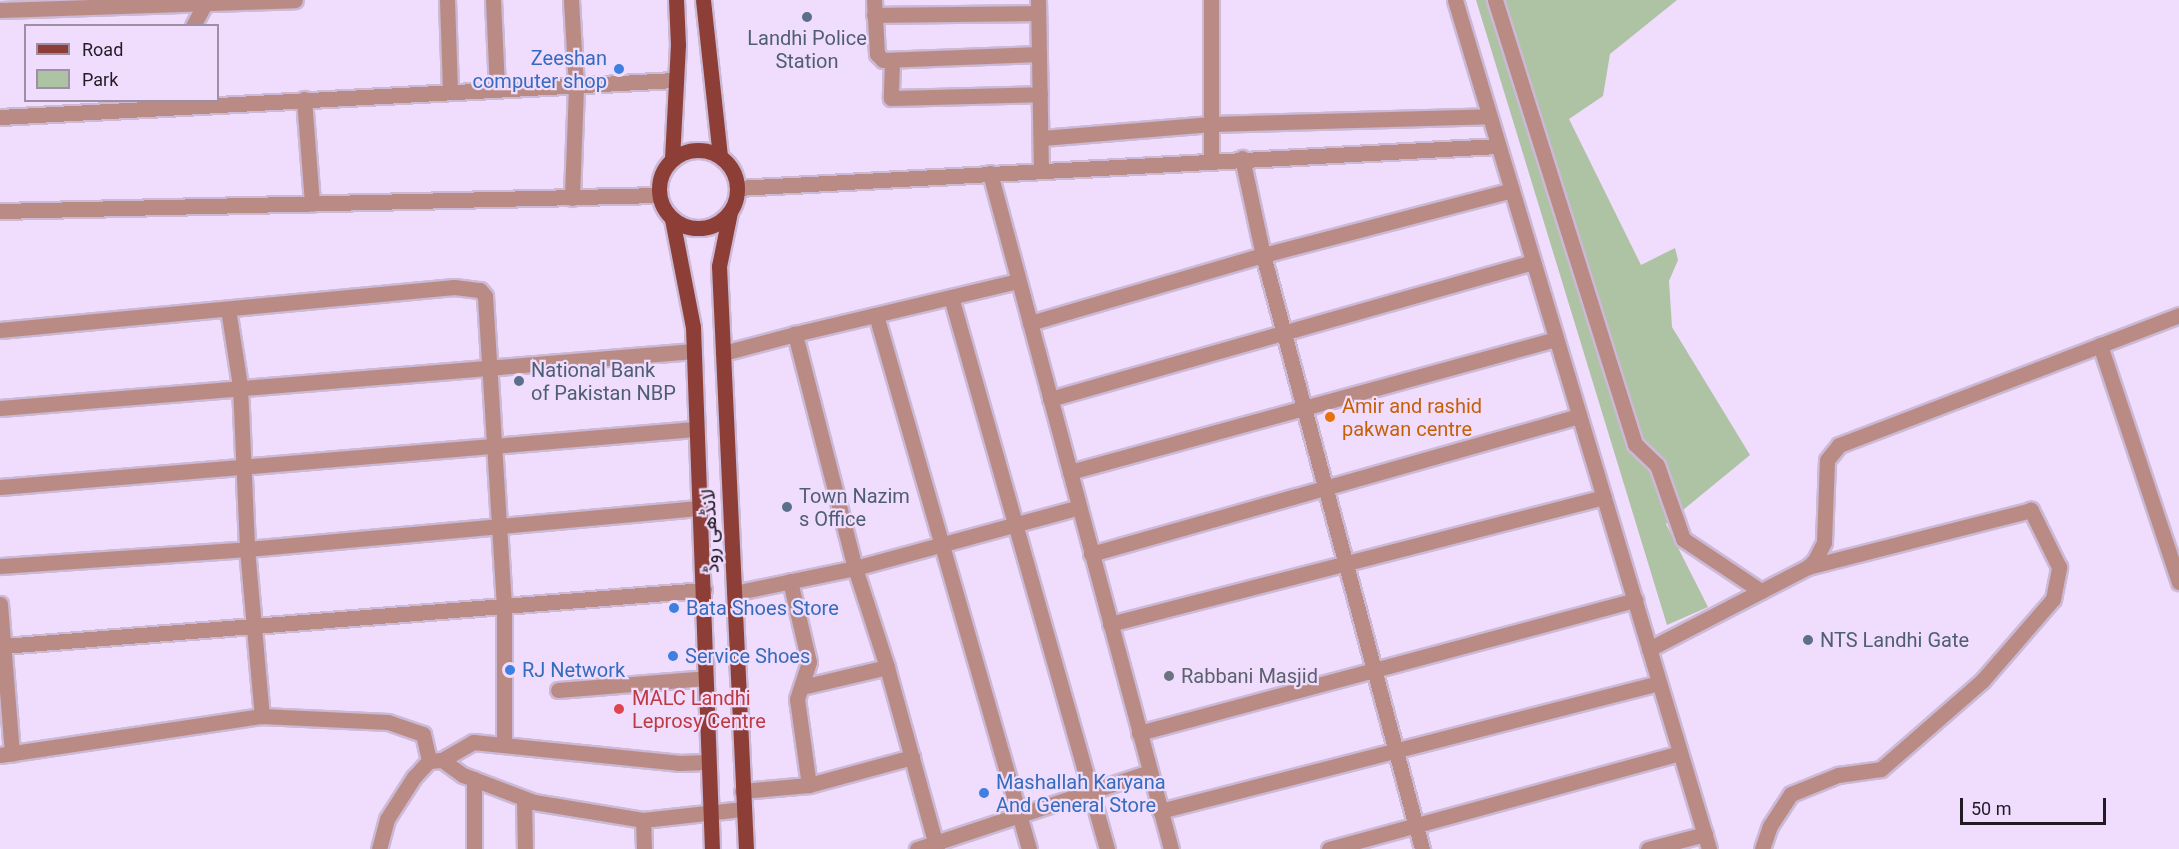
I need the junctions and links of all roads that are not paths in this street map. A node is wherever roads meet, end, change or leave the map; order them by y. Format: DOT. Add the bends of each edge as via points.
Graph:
graph roads {
  1 [pos="295,0"];
  2 [pos="447,0"];
  3 [pos="494,0"];
  4 [pos="571,0"];
  5 [pos="676,0"];
  6 [pos="703,0"];
  7 [pos="1212,0"];
  8 [pos="1455,0"];
  9 [pos="1495,0"];
  10 [pos="206,1"];
  11 [pos="1038,6"];
  12 [pos="874,8"];
  13 [pos="0,10"];
  14 [pos="194,24"];
  15 [pos="1039,54"];
  16 [pos="892,62"];
  17 [pos="675,80"];
  18 [pos="576,87"];
  19 [pos="497,88"];
  20 [pos="450,92"];
  21 [pos="1040,94"];
  22 [pos="304,99"];
  23 [pos="195,103"];
  24 [pos="1489,116"];
  25 [pos="0,117"];
  26 [pos="1211,124"];
  27 [pos="1042,138"];
  28 [pos="1498,146"];
  29 [pos="720,156"];
  30 [pos="1242,158"];
  31 [pos="672,159"];
  32 [pos="1211,160"];
  33 [pos="1041,170"];
  34 [pos="990,173"];
  35 [pos="737,188"];
  36 [pos="1512,190"];
  37 [pos="659,195"];
  38 [pos="572,198"];
  39 [pos="312,204"];
  40 [pos="0,211"];
  41 [pos="730,213"];
  42 [pos="672,219"];
  43 [pos="1263,255"];
  44 [pos="1533,262"];
  45 [pos="1018,281"];
  46 [pos="951,297"];
  47 [pos="228,309"];
  48 [pos="876,315"];
  49 [pos="2179,315"];
  50 [pos="1030,323"];
  51 [pos="0,330"];
  52 [pos="795,334"];
  53 [pos="1285,334"];
  54 [pos="1556,339"];
  55 [pos="2100,345"];
  56 [pos="694,351"];
  57 [pos="723,353"];
  58 [pos="487,368"];
  59 [pos="240,386"];
  60 [pos="1050,399"];
  61 [pos="1302,406"];
  62 [pos="0,408"];
  63 [pos="1579,416"];
  64 [pos="695,429"];
  65 [pos="491,449"];
  66 [pos="242,465"];
  67 [pos="1070,472"];
  68 [pos="0,487"];
  69 [pos="1326,488"];
  70 [pos="1604,497"];
  71 [pos="1079,507"];
  72 [pos="699,508"];
  73 [pos="1018,525"];
  74 [pos="498,528"];
  75 [pos="940,545"];
  76 [pos="247,549"];
  77 [pos="1091,554"];
  78 [pos="1348,563"];
  79 [pos="0,567"];
  80 [pos="1808,567"];
  81 [pos="855,568"];
  82 [pos="790,581"];
  83 [pos="2179,582"];
  84 [pos="704,590"];
  85 [pos="1761,591"];
  86 [pos="734,593"];
  87 [pos="1635,600"];
  88 [pos="0,604"];
  89 [pos="504,608"];
  90 [pos="1110,624"];
  91 [pos="254,627"];
  92 [pos="2,638"];
  93 [pos="1649,649"];
  94 [pos="887,667"];
  95 [pos="1376,670"];
  96 [pos="706,678"];
  97 [pos="1659,683"];
  98 [pos="802,687"];
  99 [pos="558,690"];
  100 [pos="262,716"];
  101 [pos="1139,733"];
  102 [pos="504,743"];
  103 [pos="1398,750"];
  104 [pos="1680,753"];
  105 [pos="6,755"];
  106 [pos="912,757"];
  107 [pos="436,761"];
  108 [pos="708,762"];
  109 [pos="1150,772"];
  110 [pos="474,779"];
  111 [pos="809,785"];
  112 [pos="742,791"];
  113 [pos="1091,791"];
  114 [pos="524,798"];
  115 [pos="743,809"];
  116 [pos="1160,811"];
  117 [pos="710,814"];
  118 [pos="1021,814"];
  119 [pos="643,820"];
  120 [pos="1415,825"];
  121 [pos="1707,842"];
  122 [pos="937,846"];
  123 [pos="379,849"];
  124 [pos="474,849"];
  125 [pos="525,849"];
  126 [pos="644,849"];
  127 [pos="712,849"];
  128 [pos="747,849"];
  129 [pos="917,849"];
  130 [pos="1029,849"];
  131 [pos="1107,849"];
  132 [pos="1171,849"];
  133 [pos="1329,849"];
  134 [pos="1422,849"];
  135 [pos="1648,849"];
  136 [pos="1762,849"];
  1 -- 10 [label="street"];
  2 -- 20 [label="street"];
  3 -- 19 [label="street"];
  4 -- 18 [label="street"];
  5 -- 17 [label="main road"];
  6 -- 29 [label="main road"];
  7 -- 26 [label="street"];
  8 -- 24 [label="street"];
  9 -- 85 [label="street" via="1635,444 1657,465 1683,539"];
  10 -- 13 [label="street"];
  10 -- 14 [label="street"];
  11 -- 12 [label="street"];
  11 -- 15 [label="street"];
  12 -- 16 [label="street" via="877,54"];
  15 -- 16 [label="street"];
  15 -- 21 [label="street"];
  16 -- 21 [label="street" via="891,98"];
  17 -- 18 [label="street"];
  17 -- 31 [label="main road"];
  18 -- 19 [label="street"];
  18 -- 38 [label="street"];
  19 -- 20 [label="street"];
  20 -- 22 [label="street"];
  21 -- 27 [label="street"];
  22 -- 23 [label="street"];
  22 -- 39 [label="street"];
  23 -- 25 [label="street"];
  24 -- 26 [label="street"];
  24 -- 28 [label="street"];
  26 -- 27 [label="street"];
  26 -- 32 [label="street"];
  27 -- 33 [label="street"];
  28 -- 30 [label="street"];
  28 -- 36 [label="street"];
  29 -- 31 [label="main road" via="695,150"];
  29 -- 35 [label="main road" via="735,176"];
  30 -- 32 [label="street"];
  30 -- 43 [label="street"];
  31 -- 37 [label="main road" via="661,176"];
  32 -- 33 [label="street"];
  33 -- 34 [label="street"];
  34 -- 35 [label="street"];
  34 -- 45 [label="street"];
  35 -- 41 [label="main road"];
  36 -- 43 [label="street"];
  36 -- 44 [label="street"];
  37 -- 38 [label="street"];
  37 -- 42 [label="main road"];
  38 -- 39 [label="street"];
  39 -- 40 [label="street"];
  41 -- 42 [label="main road" via="720,222 702,228 683,226"];
  41 -- 57 [label="main road, لانڈھی روڈ" via="719,266"];
  42 -- 56 [label="main road, لانڈھی روڈ"];
  43 -- 50 [label="street"];
  43 -- 53 [label="street"];
  44 -- 53 [label="street"];
  44 -- 54 [label="street"];
  45 -- 46 [label="street"];
  45 -- 50 [label="street"];
  46 -- 48 [label="street"];
  46 -- 73 [label="street"];
  47 -- 51 [label="street"];
  47 -- 58 [label="street" via="454,287 480,290 485,296"];
  47 -- 59 [label="street"];
  48 -- 52 [label="street"];
  48 -- 75 [label="street"];
  49 -- 55 [label="street"];
  50 -- 60 [label="street"];
  52 -- 57 [label="street"];
  52 -- 81 [label="street"];
  53 -- 60 [label="street"];
  53 -- 61 [label="street"];
  54 -- 61 [label="street"];
  54 -- 63 [label="street"];
  55 -- 80 [label="street" via="1839,445 1827,460 1824,542"];
  55 -- 83 [label="street"];
  56 -- 58 [label="street"];
  56 -- 64 [label="main road, لانڈھی روڈ"];
  57 -- 86 [label="main road, لانڈھی روڈ"];
  58 -- 59 [label="street"];
  58 -- 65 [label="street"];
  59 -- 62 [label="street"];
  59 -- 66 [label="street"];
  60 -- 67 [label="street"];
  61 -- 67 [label="street"];
  61 -- 69 [label="street"];
  63 -- 69 [label="street"];
  63 -- 70 [label="street"];
  64 -- 65 [label="street"];
  64 -- 72 [label="main road, لانڈھی روڈ"];
  65 -- 66 [label="street"];
  65 -- 74 [label="street"];
  66 -- 68 [label="street"];
  66 -- 76 [label="street"];
  67 -- 71 [label="street"];
  69 -- 77 [label="street"];
  69 -- 78 [label="street"];
  70 -- 78 [label="street"];
  70 -- 87 [label="street"];
  71 -- 73 [label="street"];
  71 -- 77 [label="street"];
  72 -- 74 [label="street"];
  72 -- 84 [label="main road, لانڈھی روڈ"];
  73 -- 75 [label="street"];
  73 -- 113 [label="street"];
  74 -- 76 [label="street"];
  74 -- 89 [label="street"];
  75 -- 81 [label="street"];
  75 -- 118 [label="street"];
  76 -- 79 [label="street"];
  76 -- 91 [label="street"];
  77 -- 90 [label="street"];
  78 -- 90 [label="street"];
  78 -- 95 [label="street"];
  80 -- 85 [label="street"];
  80 -- 136 [label="street" via="2031,510 2059,567 2053,599 1982,681 1881,770 1838,775 1791,794 1770,826"];
  81 -- 82 [label="street"];
  81 -- 94 [label="street"];
  82 -- 86 [label="street"];
  82 -- 98 [label="street" via="809,662"];
  84 -- 89 [label="street"];
  84 -- 96 [label="main road, لانڈھی روڈ"];
  85 -- 93 [label="street"];
  86 -- 112 [label="main road, لانڈھی روڈ"];
  87 -- 93 [label="street"];
  87 -- 95 [label="street"];
  88 -- 92 [label="street"];
  89 -- 91 [label="street"];
  89 -- 102 [label="street"];
  90 -- 101 [label="street"];
  91 -- 92 [label="street"];
  91 -- 100 [label="street"];
  92 -- 105 [label="street"];
  93 -- 97 [label="street"];
  94 -- 98 [label="street"];
  94 -- 106 [label="street"];
  95 -- 101 [label="street"];
  95 -- 103 [label="street"];
  96 -- 99 [label="street"];
  96 -- 108 [label="main road, لانڈھی روڈ"];
  97 -- 103 [label="street"];
  97 -- 104 [label="street"];
  98 -- 111 [label="street" via="797,709"];
  100 -- 105 [label="street"];
  100 -- 107 [label="street" via="388,722 423,734"];
  101 -- 109 [label="street"];
  102 -- 107 [label="street" via="473,742"];
  102 -- 108 [label="street" via="678,763"];
  103 -- 116 [label="street"];
  103 -- 120 [label="street"];
  104 -- 120 [label="street"];
  104 -- 121 [label="street"];
  106 -- 111 [label="street"];
  106 -- 122 [label="street"];
  107 -- 110 [label="street"];
  107 -- 123 [label="street" via="387,819"];
  108 -- 117 [label="main road, لانڈھی روڈ"];
  109 -- 113 [label="street"];
  109 -- 116 [label="street"];
  110 -- 114 [label="street"];
  110 -- 124 [label="street"];
  111 -- 112 [label="street"];
  112 -- 115 [label="main road, لانڈھی روڈ"];
  113 -- 118 [label="street"];
  113 -- 131 [label="street"];
  114 -- 119 [label="street"];
  114 -- 125 [label="street"];
  115 -- 117 [label="street"];
  115 -- 128 [label="main road, لانڈھی روڈ"];
  116 -- 132 [label="street"];
  117 -- 119 [label="street"];
  117 -- 127 [label="main road, لانڈھی روڈ"];
  118 -- 122 [label="street"];
  118 -- 130 [label="street"];
  119 -- 126 [label="street"];
  120 -- 133 [label="street"];
  120 -- 134 [label="street"];
  121 -- 135 [label="street"];
  122 -- 129 [label="street"];
}
